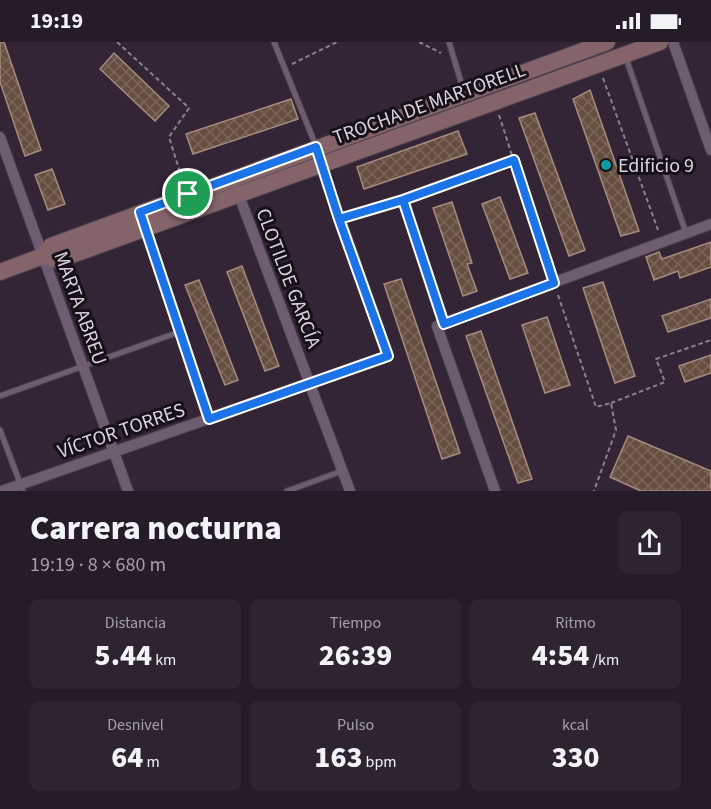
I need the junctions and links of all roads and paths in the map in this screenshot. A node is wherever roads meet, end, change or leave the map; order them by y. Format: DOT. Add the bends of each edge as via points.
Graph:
graph roads {
  1 [pos="117,42"];
  2 [pos="274,42"];
  3 [pos="337,42"];
  4 [pos="419,42"];
  5 [pos="449,42"];
  6 [pos="607,42"];
  7 [pos="660,42"];
  8 [pos="673,42"];
  9 [pos="625,54"];
  10 [pos="454,59"];
  11 [pos="598,64"];
  12 [pos="284,67"];
  13 [pos="464,93"];
  14 [pos="495,101"];
  15 [pos="0,137"];
  16 [pos="316,147"];
  17 [pos="711,150"];
  18 [pos="514,160"];
  19 [pos="320,165"];
  20 [pos="232,178"];
  21 [pos="188,194"];
  22 [pos="238,194"];
  23 [pos="403,200"];
  24 [pos="140,212"];
  25 [pos="339,219"];
  26 [pos="711,224"];
  27 [pos="146,228"];
  28 [pos="686,234"];
  29 [pos="662,242"];
  30 [pos="43,256"];
  31 [pos="0,272"];
  32 [pos="554,283"];
  33 [pos="441,325"];
  34 [pos="180,332"];
  35 [pos="711,340"];
  36 [pos="82,366"];
  37 [pos="310,384"];
  38 [pos="0,396"];
  39 [pos="611,403"];
  40 [pos="209,419"];
  41 [pos="0,429"];
  42 [pos="114,452"];
  43 [pos="342,471"];
  44 [pos="22,488"];
  45 [pos="2,491"];
  46 [pos="128,491"];
  47 [pos="287,491"];
  48 [pos="350,491"];
  49 [pos="495,491"];
  50 [pos="594,491"];
  1 -- 21 [label="path" via="189,108 169,137"];
  2 -- 12 [label="lane"];
  3 -- 12 [label="path"];
  4 -- 10 [label="path"];
  5 -- 10 [label="lane"];
  6 -- 13 [label="street, TROCHA DE MARTORELL"];
  7 -- 9 [label="street, TROCHA DE MARTORELL"];
  8 -- 17 [label="street"];
  9 -- 11 [label="street, TROCHA DE MARTORELL"];
  9 -- 28 [label="lane"];
  10 -- 13 [label="lane"];
  11 -- 14 [label="street, TROCHA DE MARTORELL"];
  11 -- 29 [label="path"];
  12 -- 16 [label="lane"];
  13 -- 16 [label="street, TROCHA DE MARTORELL"];
  14 -- 18 [label="path"];
  14 -- 19 [label="street, TROCHA DE MARTORELL"];
  15 -- 30 [label="street, MARTA ABREU"];
  16 -- 19 [label="street"];
  16 -- 20 [label="street, TROCHA DE MARTORELL"];
  18 -- 23 [label="path"];
  18 -- 32 [label="path"];
  19 -- 22 [label="street, TROCHA DE MARTORELL"];
  19 -- 25 [label="street"];
  20 -- 21 [label="street, TROCHA DE MARTORELL"];
  20 -- 22 [label="street, CLOTILDE GARCÍA"];
  21 -- 24 [label="street, TROCHA DE MARTORELL"];
  22 -- 27 [label="street, TROCHA DE MARTORELL"];
  22 -- 37 [label="street, CLOTILDE GARCÍA"];
  23 -- 25 [label="path"];
  23 -- 33 [label="path"];
  24 -- 27 [label="street"];
  24 -- 30 [label="street, TROCHA DE MARTORELL" via="51,246"];
  25 -- 37 [label="street, VÍCTOR TORRES" via="388,356"];
  26 -- 28 [label="street"];
  27 -- 30 [label="street, TROCHA DE MARTORELL" via="58,260"];
  27 -- 34 [label="street"];
  28 -- 29 [label="street"];
  29 -- 32 [label="street"];
  30 -- 31 [label="street, TROCHA DE MARTORELL"];
  30 -- 36 [label="street, MARTA ABREU"];
  32 -- 33 [label="street"];
  32 -- 39 [label="path" via="596,407"];
  33 -- 49 [label="street"];
  34 -- 36 [label="lane"];
  34 -- 40 [label="street"];
  35 -- 39 [label="path" via="656,359 665,382"];
  36 -- 38 [label="lane"];
  36 -- 42 [label="street, MARTA ABREU"];
  37 -- 40 [label="street, VÍCTOR TORRES"];
  37 -- 43 [label="street, CLOTILDE GARCÍA"];
  39 -- 50 [label="path" via="616,430"];
  40 -- 42 [label="street, VÍCTOR TORRES"];
  41 -- 44 [label="lane"];
  42 -- 44 [label="street, VÍCTOR TORRES"];
  42 -- 46 [label="street, MARTA ABREU"];
  43 -- 47 [label="lane"];
  43 -- 48 [label="street, CLOTILDE GARCÍA"];
  44 -- 45 [label="street, VÍCTOR TORRES"];
}
